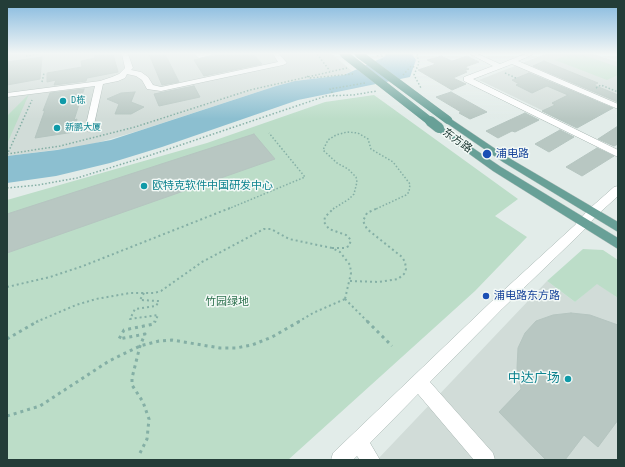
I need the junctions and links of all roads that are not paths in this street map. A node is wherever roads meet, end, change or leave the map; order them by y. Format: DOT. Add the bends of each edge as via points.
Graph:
graph roads {
  1 [pos="120,76"];
  2 [pos="141,76"];
  3 [pos="223,76"];
  4 [pos="371,76"];
  5 [pos="387,76"];
  6 [pos="473,76"];
  7 [pos="546,76"];
  8 [pos="100,83"];
  9 [pos="7,95"];
  10 [pos="618,107"];
  11 [pos="89,129"];
  12 [pos="618,154"];
  13 [pos="618,190"];
  14 [pos="587,217"];
  15 [pos="618,228"];
  16 [pos="618,244"];
  17 [pos="419,382"];
  18 [pos="358,442"];
  19 [pos="340,460"];
  20 [pos="371,460"];
  21 [pos="486,460"];
  1 -- 8 [label="street"];
  2 -- 3 [label="street" via="150,87 161,89"];
  4 -- 14 [label="main road, 东方路, bridge" via="497,169"];
  5 -- 14 [label="main road, 东方路, bridge"];
  6 -- 12 [label="street" via="467,78"];
  7 -- 10 [label="street"];
  8 -- 9 [label="street"];
  8 -- 11 [label="street"];
  13 -- 14 [label="street"];
  14 -- 15 [label="main road, 东方路"];
  14 -- 16 [label="main road, 东方路"];
  14 -- 17 [label="street" via="579,228"];
  17 -- 18 [label="street"];
  17 -- 21 [label="street"];
  18 -- 19 [label="street"];
  18 -- 20 [label="street"];
}
